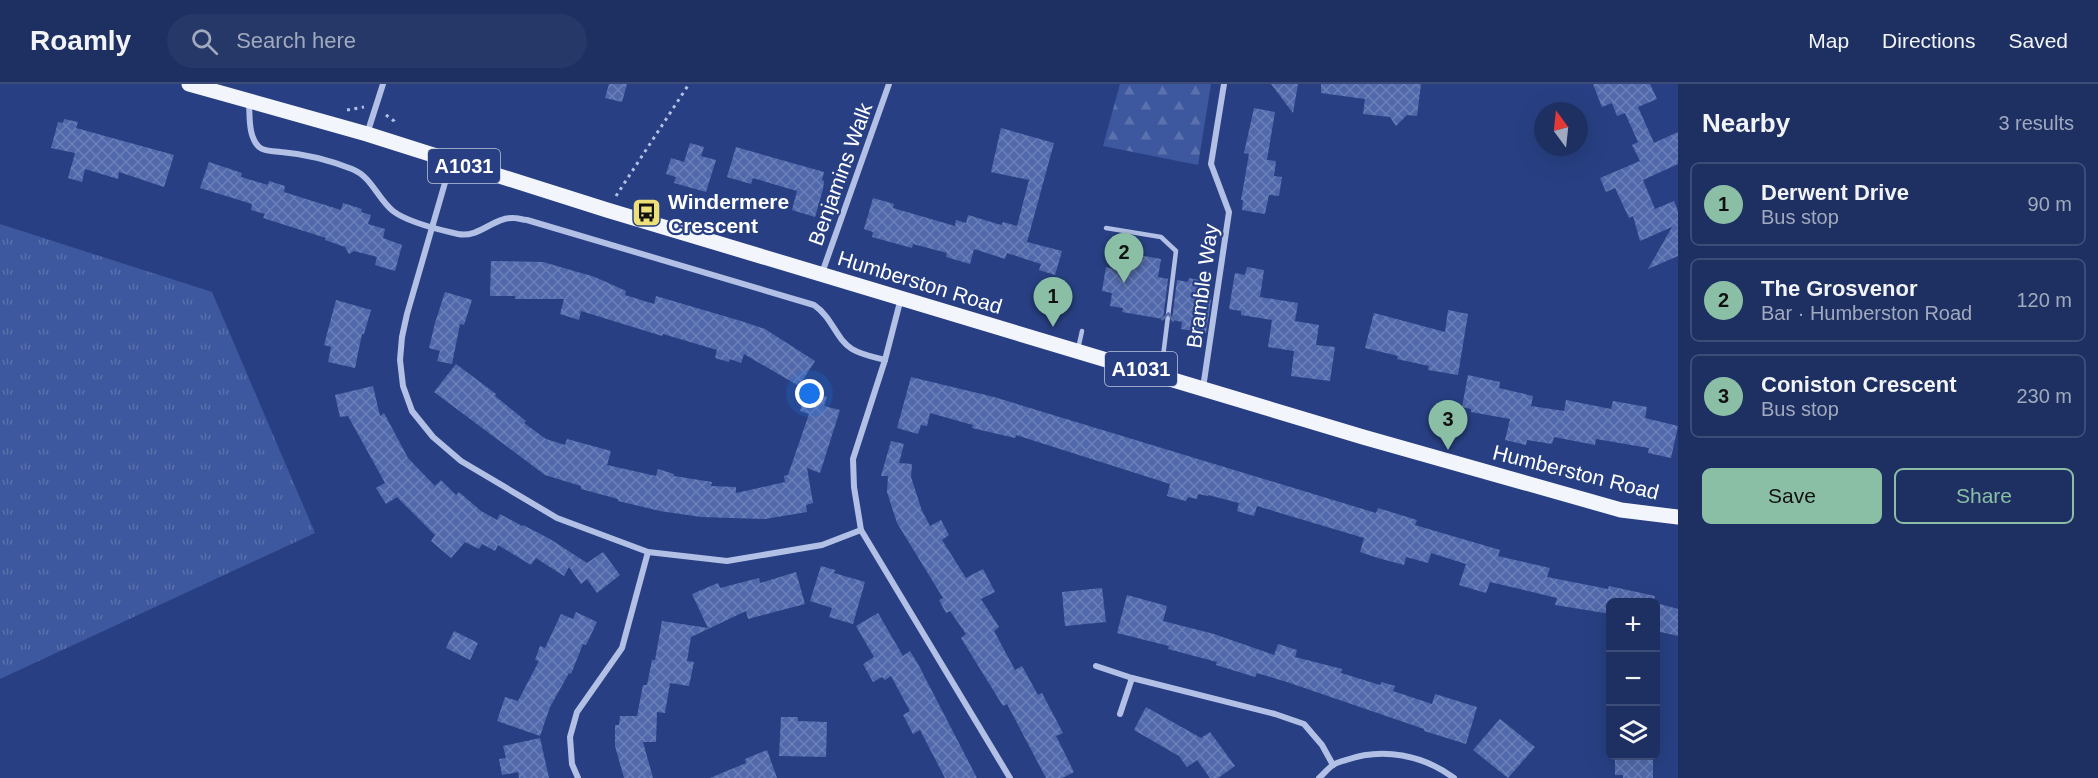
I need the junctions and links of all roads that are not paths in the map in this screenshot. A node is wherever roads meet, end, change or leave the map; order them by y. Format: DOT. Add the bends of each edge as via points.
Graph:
graph roads {
  1 [pos="189,84"];
  2 [pos="383,84"];
  3 [pos="889,84"];
  4 [pos="1224,84"];
  5 [pos="249,102"];
  6 [pos="367,134"];
  7 [pos="451,162"];
  8 [pos="432,226"];
  9 [pos="1106,228"];
  10 [pos="821,275"];
  11 [pos="901,297"];
  12 [pos="1082,331"];
  13 [pos="1077,351"];
  14 [pos="885,360"];
  15 [pos="1161,375"];
  16 [pos="1203,388"];
  17 [pos="1678,517"];
  18 [pos="861,530"];
  19 [pos="648,552"];
  20 [pos="1096,666"];
  21 [pos="1132,678"];
  22 [pos="1120,714"];
  23 [pos="1333,765"];
  24 [pos="578,778"];
  25 [pos="1010,778"];
  26 [pos="1319,778"];
  27 [pos="1454,778"];
  1 -- 5 [label="main road, Humberston Road / A1031"];
  2 -- 6 [label="street"];
  3 -- 10 [label="street, Benjamins Walk"];
  4 -- 16 [label="street, Bramble Way" via="1211,164 1229,212"];
  5 -- 6 [label="main road, Humberston Road / A1031"];
  5 -- 8 [label="street" via="252,135 263,150 305,154 355,170 371,182 394,212"];
  6 -- 7 [label="main road, Humberston Road / A1031"];
  7 -- 8 [label="street"];
  7 -- 10 [label="main road, Humberston Road / A1031"];
  8 -- 14 [label="street" via="469,235 513,218 814,305 852,349"];
  8 -- 19 [label="street" via="402,337 403,386 412,411 433,438 461,461 557,518"];
  15 -- 9 [label="lane, one-way" via="1176,251 1161,237"];
  10 -- 11 [label="main road, Humberston Road / A1031"];
  11 -- 13 [label="main road, Humberston Road / A1031"];
  11 -- 14 [label="street"];
  12 -- 13 [label="lane"];
  13 -- 15 [label="main road, Humberston Road / A1031"];
  14 -- 18 [label="street" via="853,459"];
  15 -- 16 [label="main road, Humberston Road / A1031"];
  16 -- 17 [label="main road, Humberston Road / A1031" via="1621,510"];
  18 -- 19 [label="street" via="822,545 727,561"];
  18 -- 25 [label="street"];
  19 -- 24 [label="street" via="622,648 577,712 570,736 572,764"];
  20 -- 21 [label="street"];
  21 -- 22 [label="street"];
  21 -- 23 [label="street" via="1304,724"];
  23 -- 26 [label="street"];
  23 -- 27 [label="street" via="1373,754 1411,756"];
}
